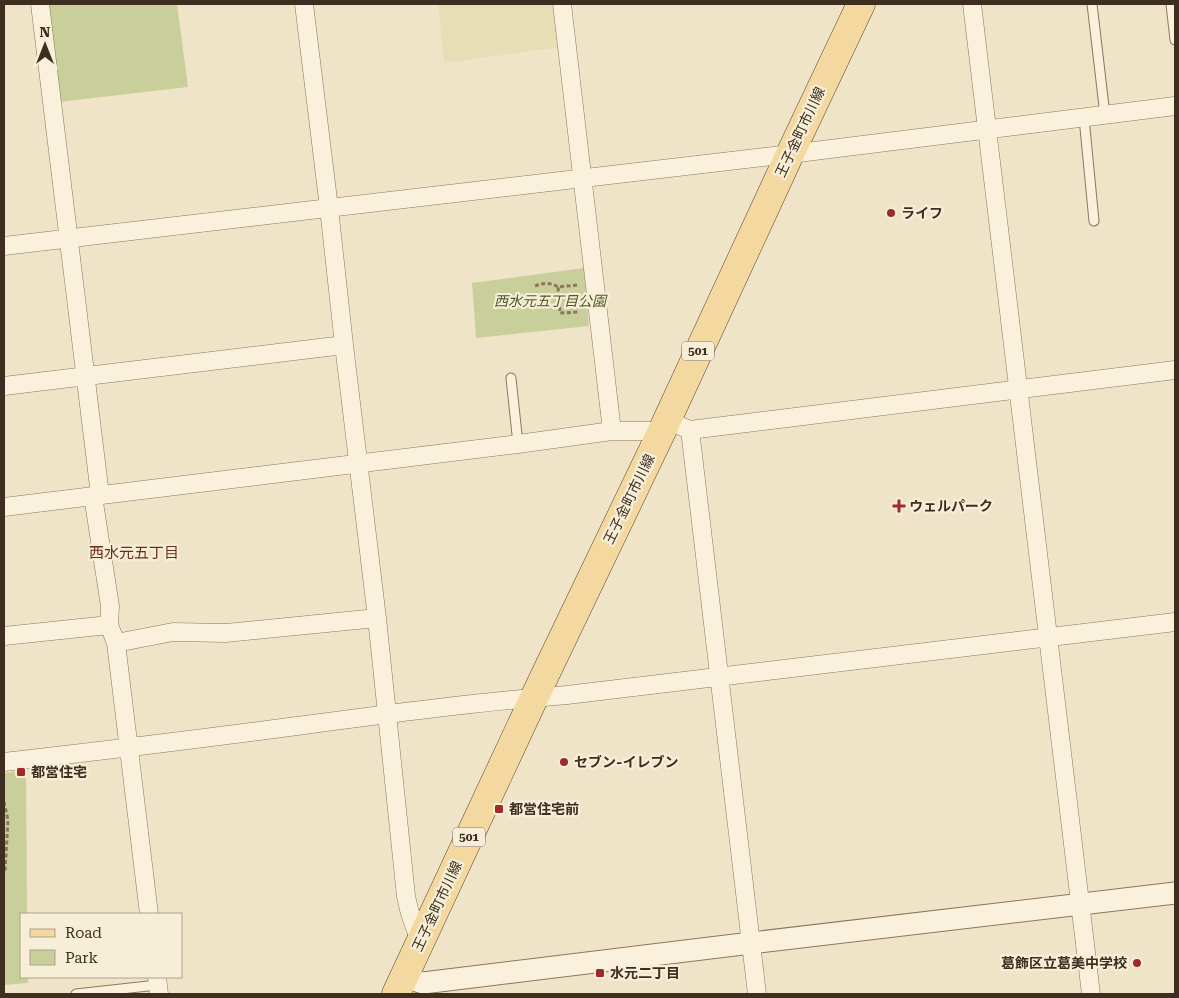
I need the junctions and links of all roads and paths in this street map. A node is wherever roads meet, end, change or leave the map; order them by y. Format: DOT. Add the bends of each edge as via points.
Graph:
graph roads {
  1 [pos="40,4"];
  2 [pos="304,4"];
  3 [pos="562,4"];
  4 [pos="861,4"];
  5 [pos="972,4"];
  6 [pos="1092,4"];
  7 [pos="1171,4"];
  8 [pos="1175,40"];
  9 [pos="1175,106"];
  10 [pos="1105,115"];
  11 [pos="1084,118"];
  12 [pos="987,130"];
  13 [pos="790,154"];
  14 [pos="582,177"];
  15 [pos="329,208"];
  16 [pos="1094,221"];
  17 [pos="68,238"];
  18 [pos="4,246"];
  19 [pos="595,283"];
  20 [pos="535,286"];
  21 [pos="558,287"];
  22 [pos="597,310"];
  23 [pos="344,345"];
  24 [pos="1175,370"];
  25 [pos="86,376"];
  26 [pos="511,378"];
  27 [pos="4,386"];
  28 [pos="1018,389"];
  29 [pos="673,427"];
  30 [pos="612,431"];
  31 [pos="518,444"];
  32 [pos="359,463"];
  33 [pos="96,496"];
  34 [pos="4,507"];
  35 [pos="377,618"];
  36 [pos="1175,622"];
  37 [pos="109,625"];
  38 [pos="4,636"];
  39 [pos="1048,638"];
  40 [pos="116,643"];
  41 [pos="720,677"];
  42 [pos="534,698"];
  43 [pos="388,714"];
  44 [pos="129,748"];
  45 [pos="4,762"];
  46 [pos="4,802"];
  47 [pos="4,872"];
  48 [pos="1175,893"];
  49 [pos="1081,904"];
  50 [pos="149,913"];
  51 [pos="422,940"];
  52 [pos="751,943"];
  53 [pos="158,985"];
  54 [pos="412,987"];
  55 [pos="76,994"];
  56 [pos="757,994"];
  57 [pos="1091,994"];
  1 -- 17 [label="street"];
  2 -- 15 [label="street"];
  3 -- 14 [label="street"];
  4 -- 13 [label="main road, 王子金町市川線 / 501"];
  5 -- 12 [label="street"];
  6 -- 10 [label="lane"];
  7 -- 8 [label="lane"];
  9 -- 10 [label="street"];
  10 -- 11 [label="street"];
  11 -- 12 [label="street"];
  11 -- 16 [label="lane"];
  12 -- 13 [label="street"];
  12 -- 28 [label="street"];
  13 -- 14 [label="street"];
  13 -- 29 [label="main road, 王子金町市川線 / 501"];
  14 -- 15 [label="street"];
  14 -- 19 [label="street"];
  15 -- 17 [label="street"];
  15 -- 23 [label="street"];
  17 -- 18 [label="street"];
  17 -- 25 [label="street"];
  19 -- 21 [label="path"];
  19 -- 22 [label="street"];
  20 -- 21 [label="path" via="543,282"];
  21 -- 22 [label="path" via="560,313"];
  22 -- 30 [label="street"];
  23 -- 25 [label="street"];
  23 -- 32 [label="street"];
  24 -- 28 [label="street"];
  25 -- 27 [label="street"];
  25 -- 33 [label="street"];
  26 -- 31 [label="lane"];
  28 -- 29 [label="street"];
  28 -- 39 [label="street"];
  29 -- 30 [label="street"];
  29 -- 41 [label="street"];
  29 -- 42 [label="main road, 王子金町市川線 / 501"];
  30 -- 31 [label="street"];
  31 -- 32 [label="street"];
  32 -- 33 [label="street"];
  32 -- 35 [label="street"];
  33 -- 34 [label="street"];
  33 -- 37 [label="street" via="110,606"];
  35 -- 40 [label="street" via="226,633 173,632"];
  35 -- 43 [label="street"];
  36 -- 39 [label="street"];
  37 -- 38 [label="street"];
  37 -- 40 [label="street"];
  39 -- 41 [label="street"];
  39 -- 49 [label="street"];
  40 -- 44 [label="street"];
  41 -- 42 [label="street"];
  41 -- 52 [label="street"];
  42 -- 43 [label="street"];
  42 -- 51 [label="main road, 王子金町市川線 / 501"];
  43 -- 44 [label="street"];
  43 -- 51 [label="street" via="406,896 410,917"];
  44 -- 45 [label="street"];
  44 -- 50 [label="street"];
  46 -- 47 [label="path" via="8,820"];
  48 -- 49 [label="street"];
  49 -- 52 [label="street"];
  49 -- 57 [label="street"];
  51 -- 54 [label="main road, 王子金町市川線 / 501"];
  52 -- 54 [label="street"];
  52 -- 56 [label="street"];
  53 -- 55 [label="lane"];
}
